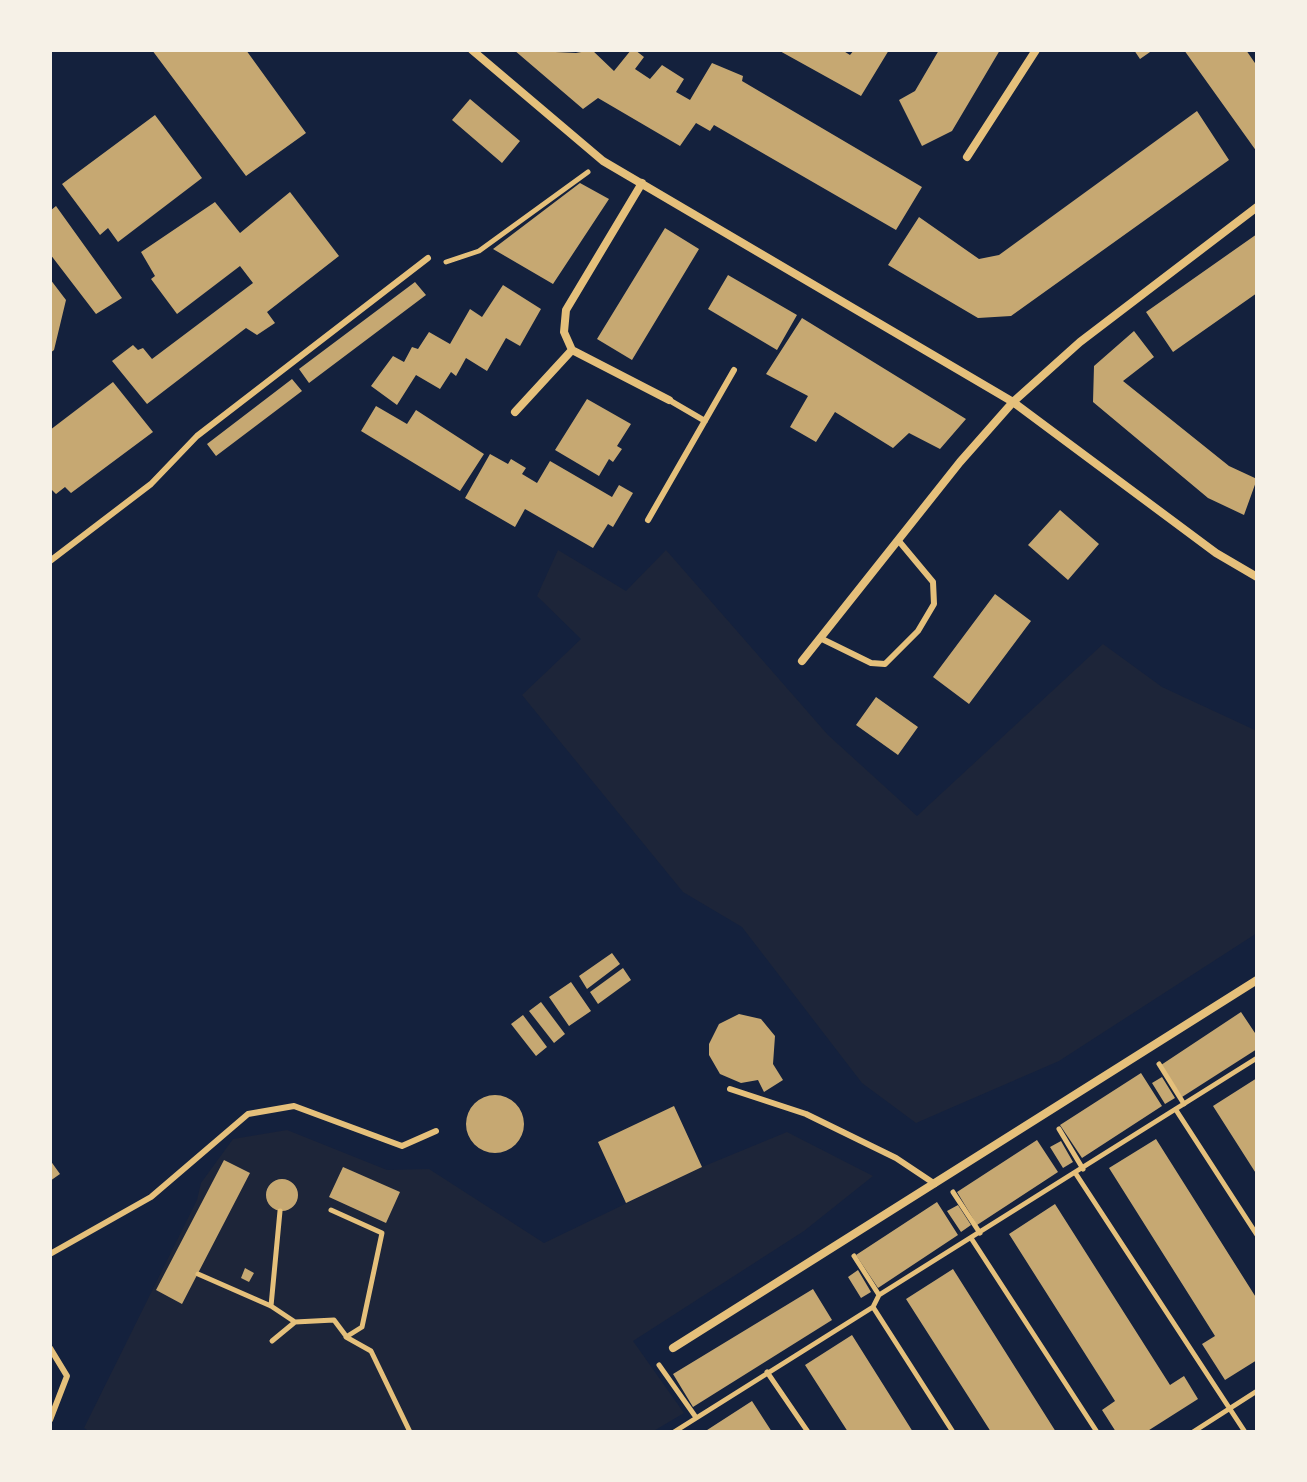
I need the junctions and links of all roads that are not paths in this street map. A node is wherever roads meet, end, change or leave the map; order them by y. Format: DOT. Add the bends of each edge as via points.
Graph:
graph roads {
  1 [pos="472,50"];
  2 [pos="1036,50"];
  3 [pos="967,157"];
  4 [pos="642,183"];
  5 [pos="1257,207"];
  6 [pos="428,258"];
  7 [pos="572,350"];
  8 [pos="734,370"];
  9 [pos="669,400"];
  10 [pos="1013,402"];
  11 [pos="515,412"];
  12 [pos="705,421"];
  13 [pos="648,520"];
  14 [pos="898,540"];
  15 [pos="50,561"];
  16 [pos="1257,577"];
  17 [pos="820,638"];
  18 [pos="802,661"];
  19 [pos="1257,980"];
  20 [pos="730,1089"];
  21 [pos="436,1131"];
  22 [pos="935,1184"];
  23 [pos="50,1254"];
  24 [pos="50,1348"];
  25 [pos="673,1348"];
  26 [pos="50,1420"];
  1 -- 4 [label="street" via="603,161"];
  2 -- 3 [label="street"];
  4 -- 7 [label="street" via="566,310 564,332"];
  4 -- 10 [label="street"];
  5 -- 10 [label="street" via="1080,342"];
  6 -- 15 [label="lane" via="197,436 151,484"];
  7 -- 9 [label="street"];
  7 -- 11 [label="street"];
  8 -- 12 [label="lane"];
  9 -- 12 [label="lane"];
  10 -- 14 [label="street"];
  10 -- 16 [label="street" via="1216,553"];
  12 -- 13 [label="lane"];
  14 -- 17 [label="street"];
  14 -- 17 [label="lane" via="933,582 934,604 918,631 885,664 871,663"];
  17 -- 18 [label="street"];
  19 -- 22 [label="street"];
  20 -- 22 [label="lane" via="806,1114 896,1158"];
  21 -- 23 [label="lane" via="402,1146 294,1106 248,1114 151,1197"];
  22 -- 25 [label="street"];
  24 -- 26 [label="lane" via="67,1376"];
}
